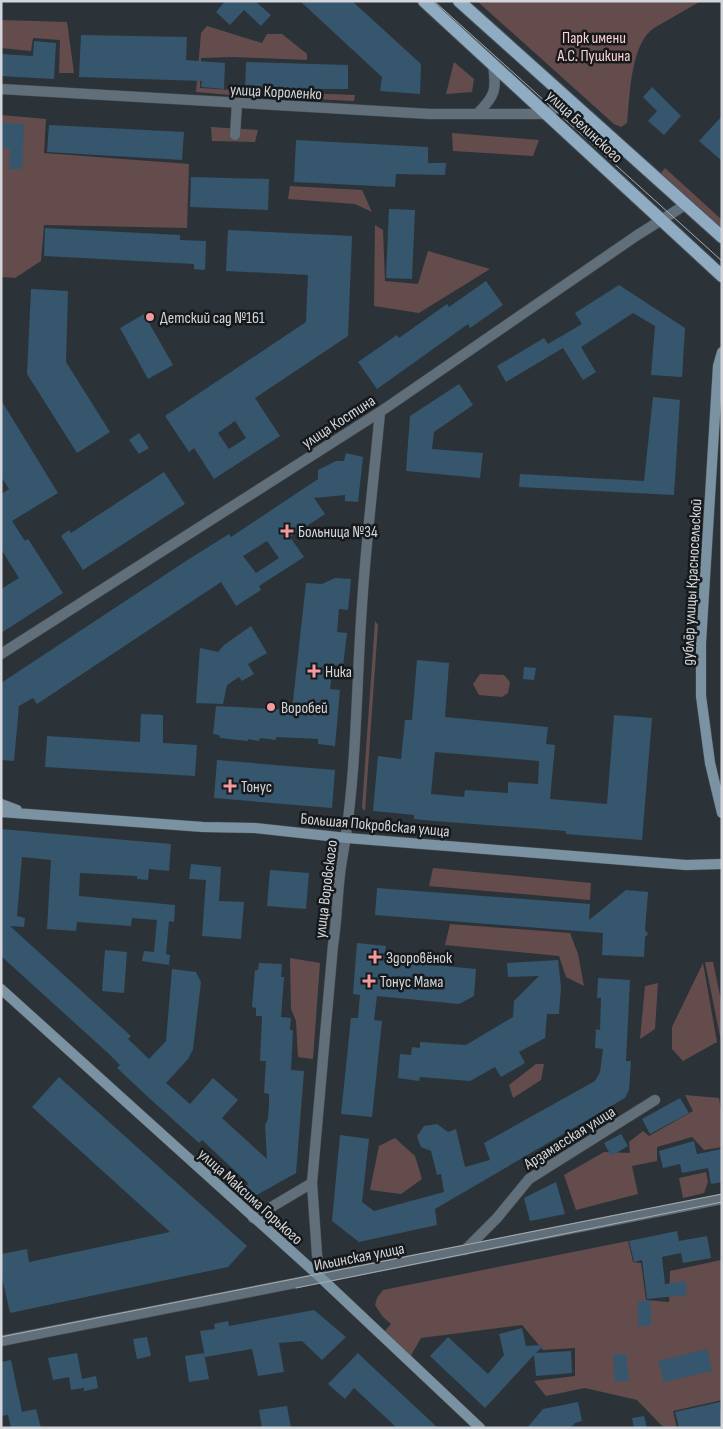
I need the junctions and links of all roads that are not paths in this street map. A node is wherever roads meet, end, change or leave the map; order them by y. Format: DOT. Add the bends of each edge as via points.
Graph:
graph roads {
  1 [pos="424,1"];
  2 [pos="459,1"];
  3 [pos="493,63"];
  4 [pos="1,89"];
  5 [pos="564,97"];
  6 [pos="237,104"];
  7 [pos="478,113"];
  8 [pos="548,114"];
  9 [pos="235,136"];
  10 [pos="685,204"];
  11 [pos="661,219"];
  12 [pos="722,237"];
  13 [pos="722,276"];
  14 [pos="722,352"];
  15 [pos="380,412"];
  16 [pos="1,654"];
  17 [pos="1,804"];
  18 [pos="1,812"];
  19 [pos="25,813"];
  20 [pos="722,813"];
  21 [pos="347,838"];
  22 [pos="722,864"];
  23 [pos="1,989"];
  24 [pos="655,1100"];
  25 [pos="312,1183"];
  26 [pos="722,1198"];
  27 [pos="253,1218"];
  28 [pos="465,1250"];
  29 [pos="322,1279"];
  30 [pos="1,1341"];
  31 [pos="480,1428"];
  1 -- 3 [label="main road, улица Белинского"];
  2 -- 5 [label="main road, улица Белинского"];
  3 -- 7 [label="street" via="496,88 492,99"];
  3 -- 8 [label="main road, улица Белинского"];
  4 -- 6 [label="street, улица Короленко"];
  5 -- 8 [label="street"];
  5 -- 10 [label="main road, улица Белинского"];
  6 -- 7 [label="street, улица Короленко" via="430,114"];
  6 -- 9 [label="street"];
  7 -- 8 [label="street, улица Короленко"];
  8 -- 11 [label="main road, улица Белинского"];
  10 -- 11 [label="street, улица Костина"];
  10 -- 12 [label="main road, улица Белинского"];
  11 -- 13 [label="main road, улица Белинского"];
  11 -- 15 [label="street, улица Костина"];
  14 -- 20 [label="main road, дублёр улицы Красносельской" via="718,366 701,643 701,696 710,763"];
  15 -- 16 [label="street, улица Костина"];
  15 -- 21 [label="street, улица Воровского" via="362,605"];
  17 -- 19 [label="main road"];
  18 -- 19 [label="main road"];
  19 -- 21 [label="main road, Большая Покровская улица" via="255,828"];
  21 -- 22 [label="main road, Большая Покровская улица" via="686,865"];
  21 -- 25 [label="street, улица Воровского" via="333,945"];
  23 -- 27 [label="main road, улица Максима Горького"];
  24 -- 28 [label="street, Арзамасская улица" via="528,1179 497,1218"];
  25 -- 27 [label="street"];
  25 -- 29 [label="street, улица Воровского"];
  26 -- 28 [label="street, Ильинская улица"];
  27 -- 29 [label="main road, улица Максима Горького"];
  28 -- 29 [label="street, Ильинская улица"];
  29 -- 30 [label="street, Ильинская улица"];
  29 -- 31 [label="main road, улица Максима Горького"];
}
